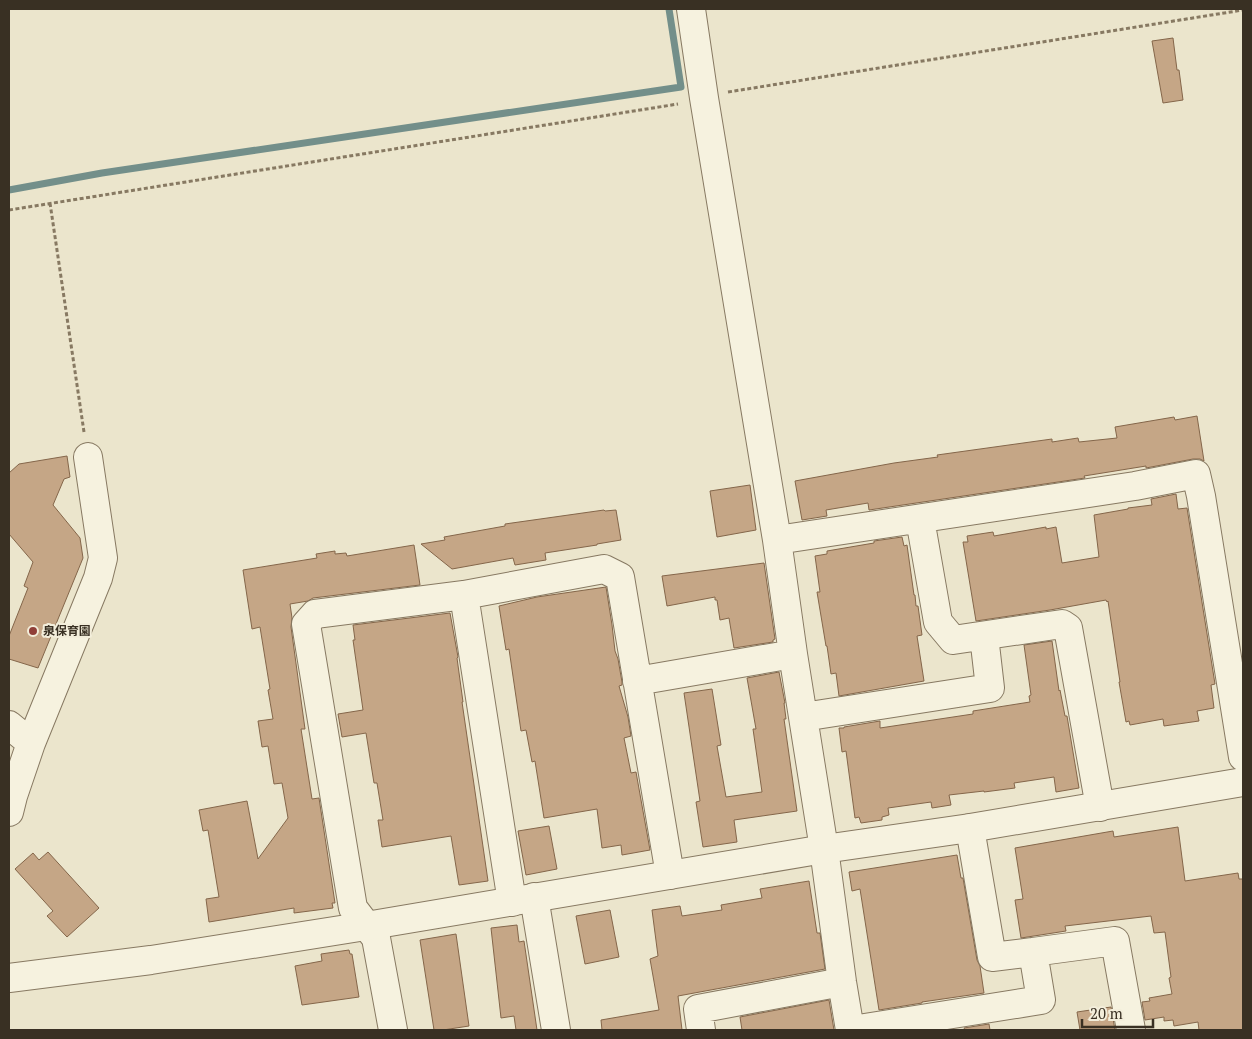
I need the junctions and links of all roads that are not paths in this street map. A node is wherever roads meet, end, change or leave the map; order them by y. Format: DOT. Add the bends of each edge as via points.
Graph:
graph roads {
  1 [pos="691,9"];
  2 [pos="88,457"];
  3 [pos="920,519"];
  4 [pos="777,540"];
  5 [pos="464,595"];
  6 [pos="984,636"];
  7 [pos="793,654"];
  8 [pos="637,681"];
  9 [pos="803,717"];
  10 [pos="9,725"];
  11 [pos="31,743"];
  12 [pos="1243,757"];
  13 [pos="1243,782"];
  14 [pos="1100,807"];
  15 [pos="9,812"];
  16 [pos="970,828"];
  17 [pos="824,849"];
  18 [pos="670,875"];
  19 [pos="523,900"];
  20 [pos="366,926"];
  21 [pos="1033,952"];
  22 [pos="9,978"];
  23 [pos="842,982"];
  24 [pos="393,1030"];
  25 [pos="556,1030"];
  26 [pos="701,1030"];
  27 [pos="851,1030"];
  28 [pos="1130,1030"];
  1 -- 4 [label="street"];
  2 -- 11 [label="street" via="103,558 98,578"];
  3 -- 4 [label="street"];
  3 -- 6 [label="street" via="938,622 954,640"];
  3 -- 12 [label="street" via="1196,474"];
  4 -- 7 [label="street"];
  5 -- 8 [label="street" via="604,569 620,577"];
  5 -- 19 [label="street"];
  5 -- 20 [label="street" via="315,614 306,624 353,908"];
  6 -- 9 [label="street" via="990,688"];
  6 -- 14 [label="street" via="1062,624 1068,628"];
  7 -- 8 [label="street"];
  7 -- 9 [label="street"];
  8 -- 18 [label="street"];
  9 -- 17 [label="street"];
  10 -- 11 [label="street"];
  11 -- 15 [label="street"];
  13 -- 14 [label="street"];
  14 -- 16 [label="street"];
  16 -- 17 [label="street"];
  16 -- 21 [label="street" via="992,957"];
  17 -- 18 [label="street"];
  17 -- 23 [label="street"];
  18 -- 19 [label="street"];
  19 -- 20 [label="street"];
  19 -- 25 [label="street"];
  20 -- 22 [label="street" via="151,960"];
  20 -- 24 [label="street" via="376,938"];
  21 -- 27 [label="street" via="1041,1000"];
  21 -- 28 [label="street" via="1116,941"];
  23 -- 26 [label="street" via="698,1008"];
  23 -- 27 [label="street"];
}
